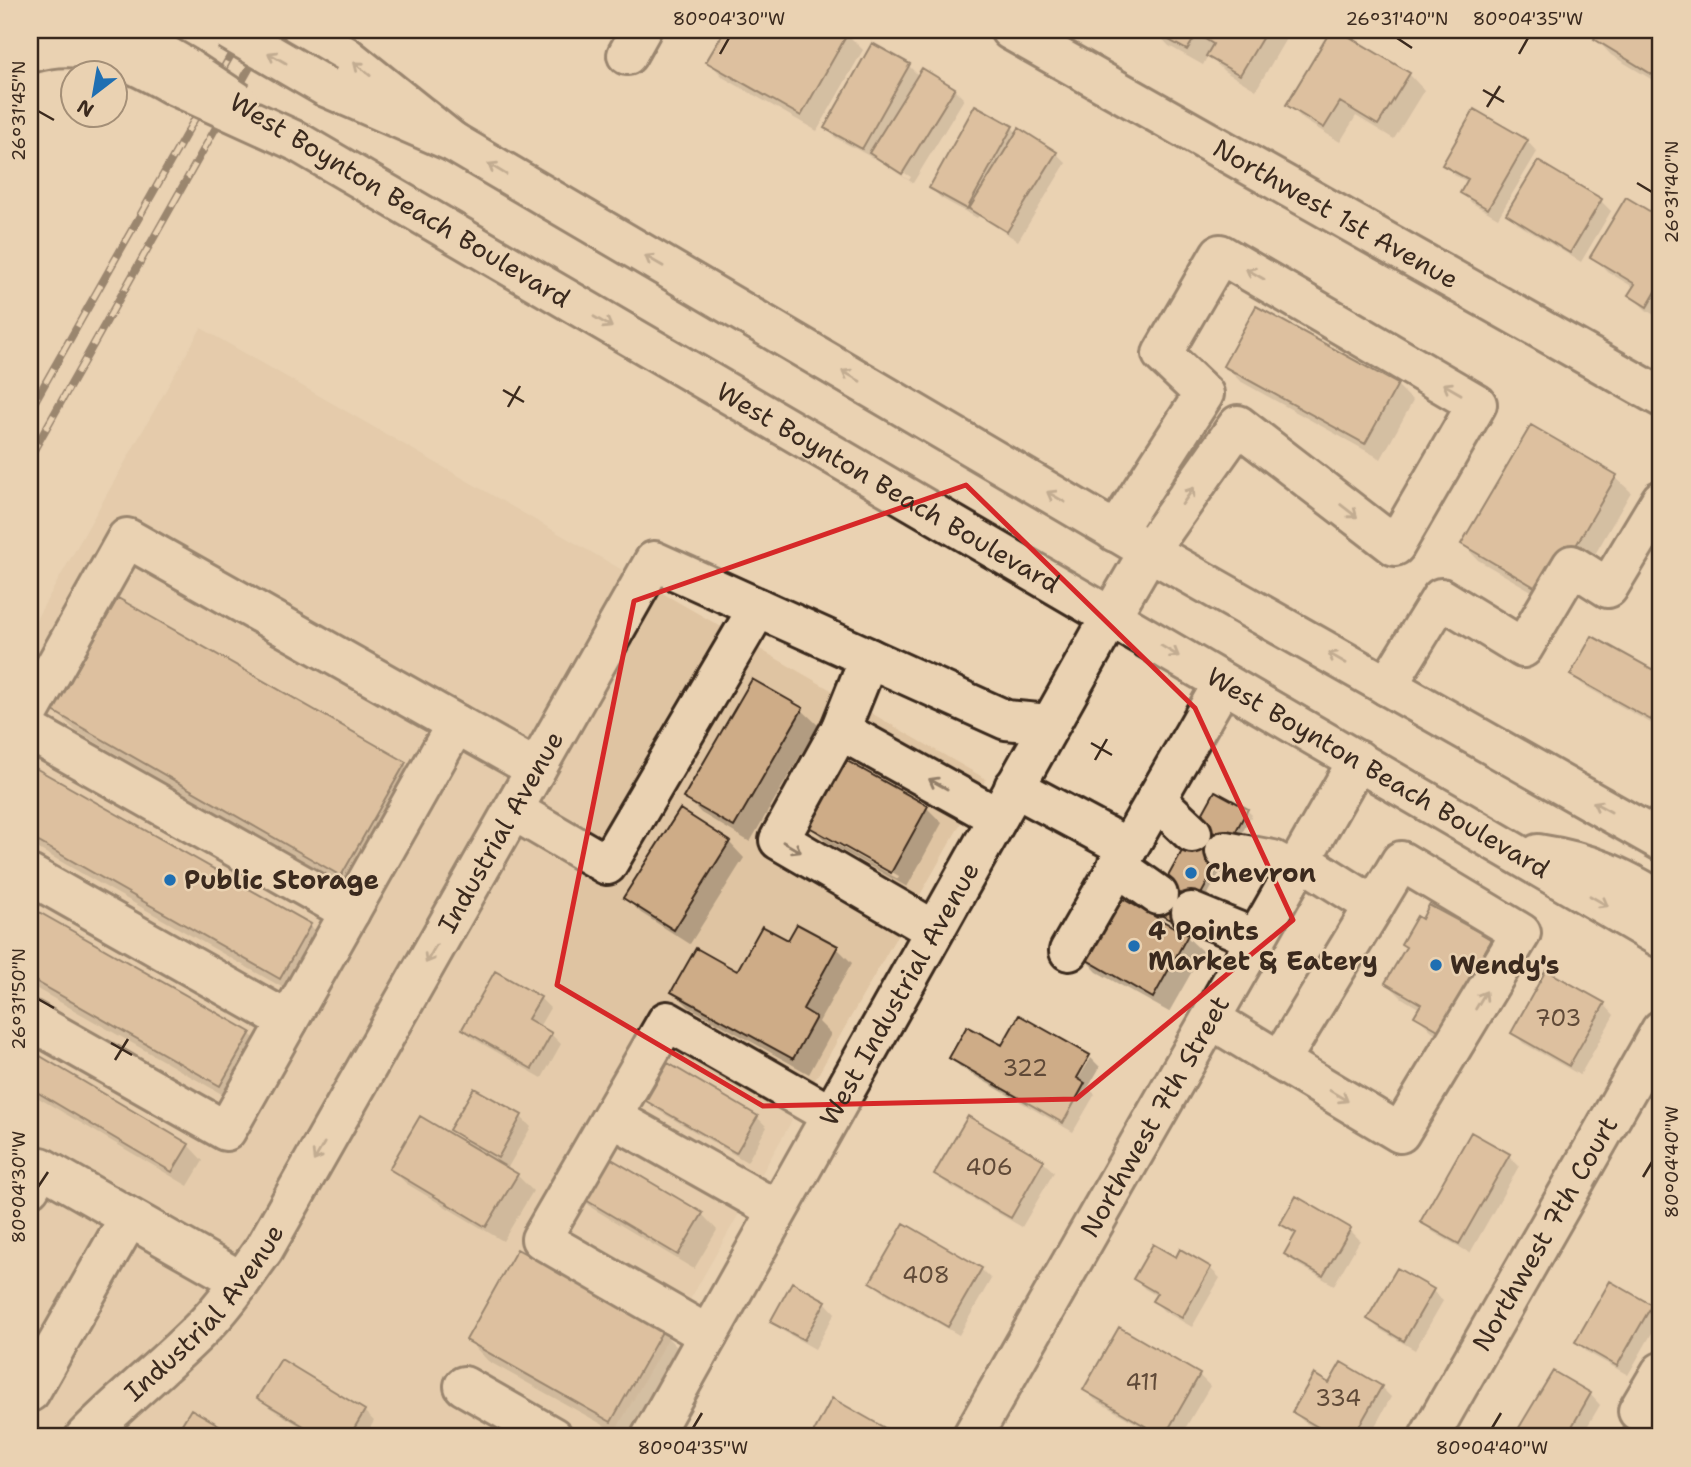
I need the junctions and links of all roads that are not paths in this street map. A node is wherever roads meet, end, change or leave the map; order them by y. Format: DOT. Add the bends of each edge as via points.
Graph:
graph roads {
  1 [pos="121,30"];
  2 [pos="228,30"];
  3 [pos="303,30"];
  4 [pos="1010,30"];
  5 [pos="30,53"];
  6 [pos="178,76"];
  7 [pos="453,142"];
  8 [pos="1204,394"];
  9 [pos="1661,397"];
  10 [pos="1238,425"];
  11 [pos="1661,500"];
  12 [pos="1115,532"];
  13 [pos="1149,551"];
  14 [pos="758,608"];
  15 [pos="1111,616"];
  16 [pos="869,658"];
  17 [pos="1223,683"];
  18 [pos="1387,687"];
  19 [pos="30,711"];
  20 [pos="456,724"];
  21 [pos="1049,724"];
  22 [pos="840,730"];
  23 [pos="30,731"];
  24 [pos="1358,760"];
  25 [pos="536,769"];
  26 [pos="1156,799"];
  27 [pos="1006,802"];
  28 [pos="513,810"];
  29 [pos="1661,839"];
  30 [pos="1512,850"];
  31 [pos="1123,857"];
  32 [pos="1298,866"];
  33 [pos="30,875"];
  34 [pos="1661,901"];
  35 [pos="1374,906"];
  36 [pos="349,912"];
  37 [pos="934,930"];
  38 [pos="1661,938"];
  39 [pos="1255,940"];
  40 [pos="1069,951"];
  41 [pos="1210,1019"];
  42 [pos="30,1020"];
  43 [pos="288,1021"];
  44 [pos="1661,1030"];
  45 [pos="1280,1061"];
  46 [pos="831,1115"];
  47 [pos="611,1117"];
  48 [pos="30,1188"];
  49 [pos="777,1210"];
  50 [pos="129,1218"];
  51 [pos="241,1281"];
  52 [pos="708,1335"];
  53 [pos="1661,1372"];
  54 [pos="464,1386"];
  55 [pos="30,1392"];
  56 [pos="1661,1424"];
  57 [pos="85,1437"];
  58 [pos="553,1437"];
  59 [pos="651,1437"];
  60 [pos="972,1437"];
  61 [pos="1429,1437"];
  1 -- 6 [label="main road"];
  7 -- 2 [label="main road, one-way, bridge" via="326,87"];
  7 -- 3 [label="main road, one-way" via="347,57"];
  4 -- 9 [label="main road, Northwest 1st Avenue"];
  5 -- 6 [label="main road" via="59,47 102,50"];
  6 -- 15 [label="main road, West Boynton Beach Boulevard, one-way, bridge"];
  12 -- 7 [label="main road, one-way"];
  8 -- 10 [label="main road"];
  10 -- 8 [label="main road, one-way" via="1395,546 1477,404 1220,254 1162,354"];
  8 -- 12 [label="main road"];
  13 -- 10 [label="main road, West Industrial Avenue, one-way"];
  11 -- 18 [label="main road" via="1608,588 1572,565 1523,648 1441,598"];
  12 -- 13 [label="main road"];
  13 -- 15 [label="main road, West Industrial Avenue"];
  18 -- 13 [label="main road, one-way"];
  14 -- 16 [label="main road, Industrial Avenue"];
  14 -- 25 [label="main road, Industrial Avenue" via="654,561"];
  14 -- 28 [label="main road" via="607,865"];
  15 -- 17 [label="main road, West Boynton Beach Boulevard, one-way"];
  15 -- 21 [label="main road, West Industrial Avenue"];
  16 -- 21 [label="main road, Industrial Avenue" via="1006,720"];
  16 -- 22 [label="main road"];
  17 -- 24 [label="main road, West Boynton Beach Boulevard"];
  17 -- 26 [label="main road"];
  29 -- 18 [label="main road, one-way"];
  19 -- 20 [label="main road" via="127,538"];
  20 -- 25 [label="main road"];
  20 -- 36 [label="main road"];
  21 -- 27 [label="main road, West Industrial Avenue"];
  27 -- 22 [label="main road, one-way"];
  22 -- 37 [label="main road, one-way" via="779,840"];
  23 -- 36 [label="main road"];
  24 -- 30 [label="main road, West Boynton Beach Boulevard"];
  24 -- 32 [label="main road, Northwest 7th Street"];
  25 -- 28 [label="main road, Industrial Avenue"];
  26 -- 31 [label="main road"];
  26 -- 32 [label="main road" via="1208,842"];
  27 -- 31 [label="main road"];
  27 -- 37 [label="main road, West Industrial Avenue"];
  28 -- 51 [label="main road, Industrial Avenue, one-way" via="264,1249"];
  30 -- 34 [label="main road" via="1605,870"];
  30 -- 38 [label="main road, West Boynton Beach Boulevard, one-way"];
  31 -- 39 [label="main road" via="1174,904"];
  31 -- 40 [label="main road"];
  32 -- 35 [label="main road"];
  32 -- 39 [label="main road, Northwest 7th Street"];
  33 -- 43 [label="main road"];
  35 -- 45 [label="main road"];
  45 -- 35 [label="main road, one-way" via="1400,1133 1521,933 1401,861"];
  36 -- 43 [label="main road"];
  37 -- 46 [label="main road, West Industrial Avenue"];
  39 -- 41 [label="main road, Northwest 7th Street"];
  41 -- 45 [label="main road"];
  41 -- 60 [label="main road, Northwest 7th Street"];
  42 -- 43 [label="main road" via="226,1131"];
  44 -- 61 [label="main road, Northwest 7th Court"];
  46 -- 47 [label="main road" via="667,1021"];
  46 -- 49 [label="main road, West Industrial Avenue"];
  47 -- 49 [label="main road"];
  47 -- 52 [label="main road" via="541,1239"];
  48 -- 50 [label="main road" via="41,1167"];
  49 -- 52 [label="main road, West Industrial Avenue"];
  50 -- 51 [label="main road"];
  50 -- 55 [label="main road"];
  51 -- 57 [label="main road, Industrial Avenue" via="206,1325"];
  52 -- 59 [label="main road, West Industrial Avenue"];
  53 -- 56 [label="main road" via="1639,1411"];
  54 -- 58 [label="main road"];
}
